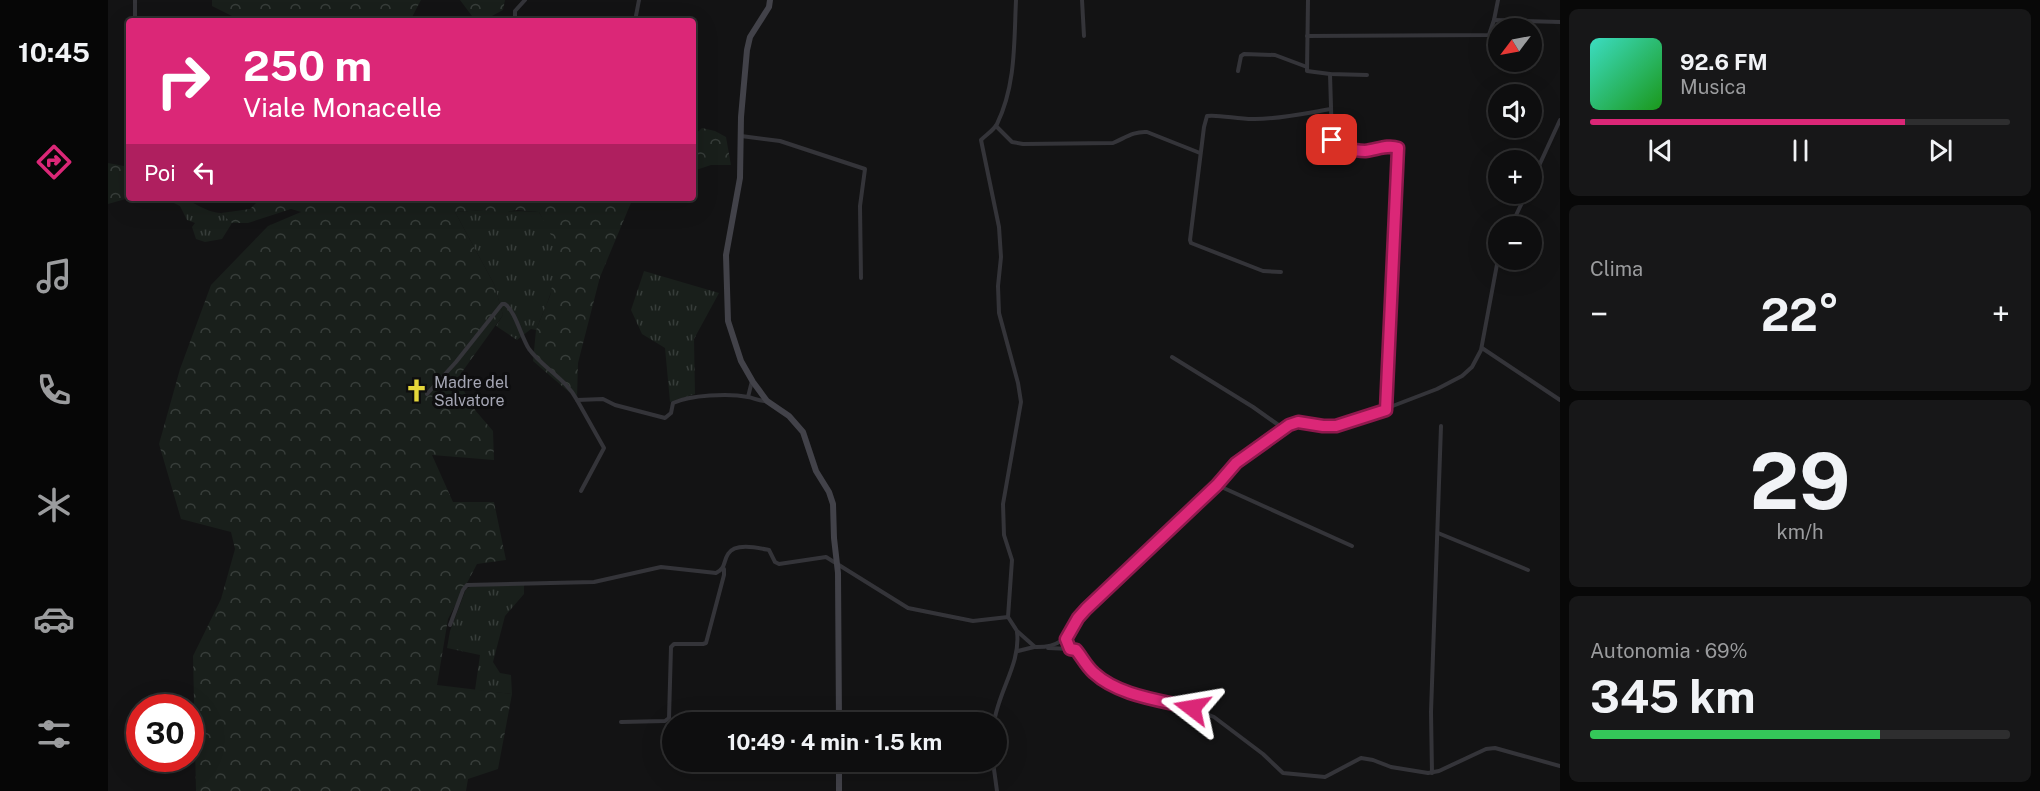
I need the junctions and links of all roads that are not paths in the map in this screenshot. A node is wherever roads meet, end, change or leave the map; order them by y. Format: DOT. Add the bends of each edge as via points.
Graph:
graph roads {
  1 [pos="135,0"];
  2 [pos="525,0"];
  3 [pos="639,0"];
  4 [pos="771,0"];
  5 [pos="1016,0"];
  6 [pos="1082,0"];
  7 [pos="1308,0"];
  8 [pos="1498,0"];
  9 [pos="135,18"];
  10 [pos="516,18"];
  11 [pos="636,18"];
  12 [pos="1494,18"];
  13 [pos="1542,21"];
  14 [pos="1560,22"];
  15 [pos="1488,35"];
  16 [pos="1084,36"];
  17 [pos="1307,36"];
  18 [pos="1307,67"];
  19 [pos="1238,71"];
  20 [pos="1330,75"];
  21 [pos="1367,75"];
  22 [pos="1331,109"];
  23 [pos="1560,120"];
  24 [pos="996,126"];
  25 [pos="741,136"];
  26 [pos="1200,153"];
  27 [pos="1542,158"];
  28 [pos="1496,270"];
  29 [pos="1281,272"];
  30 [pos="861,278"];
  31 [pos="1482,348"];
  32 [pos="1172,357"];
  33 [pos="752,381"];
  34 [pos="427,394"];
  35 [pos="748,397"];
  36 [pos="577,400"];
  37 [pos="1560,400"];
  38 [pos="767,401"];
  39 [pos="1386,410"];
  40 [pos="1442,426"];
  41 [pos="1284,429"];
  42 [pos="1217,485"];
  43 [pos="581,491"];
  44 [pos="1438,534"];
  45 [pos="1352,546"];
  46 [pos="838,564"];
  47 [pos="724,568"];
  48 [pos="1528,570"];
  49 [pos="1008,616"];
  50 [pos="450,626"];
  51 [pos="1017,631"];
  52 [pos="1066,639"];
  53 [pos="1035,647"];
  54 [pos="1047,648"];
  55 [pos="1070,649"];
  56 [pos="1018,651"];
  57 [pos="838,712"];
  58 [pos="996,712"];
  59 [pos="621,722"];
  60 [pos="1560,766"];
  61 [pos="839,772"];
  62 [pos="994,772"];
  63 [pos="1432,773"];
  64 [pos="839,791"];
  65 [pos="997,791"];
  1 -- 9 [label="street"];
  2 -- 10 [label="street"];
  3 -- 11 [label="street"];
  4 -- 25 [label="street" via="747,50"];
  5 -- 24 [label="street" via="1010,86"];
  6 -- 16 [label="street"];
  7 -- 17 [label="street"];
  8 -- 12 [label="street"];
  13 -- 14 [label="street"];
  15 -- 17 [label="street"];
  17 -- 18 [label="street"];
  18 -- 19 [label="street" via="1275,55 1244,54"];
  18 -- 20 [label="street" via="1309,73"];
  20 -- 21 [label="street"];
  20 -- 22 [label="street"];
  22 -- 26 [label="street" via="1262,119 1207,116"];
  22 -- 39 [label="street" via="1332,140 1336,146 1365,151 1398,148"];
  23 -- 27 [label="street"];
  24 -- 26 [label="street" via="1012,142 1023,144 1113,142 1147,132"];
  24 -- 49 [label="street" via="981,145 999,227 999,313 1021,402 1003,504 1004,535 1012,560"];
  25 -- 30 [label="street" via="780,141 865,169 860,198"];
  25 -- 33 [label="street" via="740,178 726,255 728,321 741,362"];
  26 -- 29 [label="street" via="1191,243 1263,271"];
  28 -- 31 [label="street"];
  31 -- 37 [label="street"];
  31 -- 39 [label="street" via="1462,376"];
  32 -- 41 [label="street"];
  33 -- 35 [label="street"];
  33 -- 38 [label="street"];
  34 -- 36 [label="street" via="493,313 505,304 529,349 568,386"];
  35 -- 36 [label="street" via="680,400 673,403 665,418 603,399"];
  35 -- 38 [label="street"];
  36 -- 43 [label="street" via="604,448"];
  38 -- 46 [label="street" via="796,422 803,432 812,461 834,504"];
  39 -- 41 [label="street" via="1343,425 1298,422"];
  40 -- 44 [label="street"];
  41 -- 42 [label="street" via="1236,463"];
  42 -- 45 [label="street"];
  42 -- 52 [label="street" via="1086,609"];
  44 -- 48 [label="street"];
  44 -- 63 [label="street"];
  46 -- 47 [label="street" via="826,557 779,564 769,550 755,547 728,553"];
  46 -- 49 [label="street" via="908,608 973,621"];
  46 -- 57 [label="street"];
  47 -- 50 [label="street" via="716,573 661,567 594,582 467,585"];
  47 -- 59 [label="street" via="706,642 671,647 669,718"];
  49 -- 51 [label="street"];
  51 -- 53 [label="street"];
  51 -- 56 [label="street"];
  52 -- 54 [label="street"];
  52 -- 55 [label="street"];
  53 -- 54 [label="street"];
  53 -- 56 [label="street"];
  54 -- 55 [label="street"];
  55 -- 63 [label="street" via="1076,650 1095,674 1119,688 1214,717 1283,773 1325,777 1361,758 1401,770"];
  56 -- 58 [label="street"];
  60 -- 63 [label="street" via="1490,747"];
  61 -- 64 [label="street"];
  62 -- 65 [label="street"];
}
